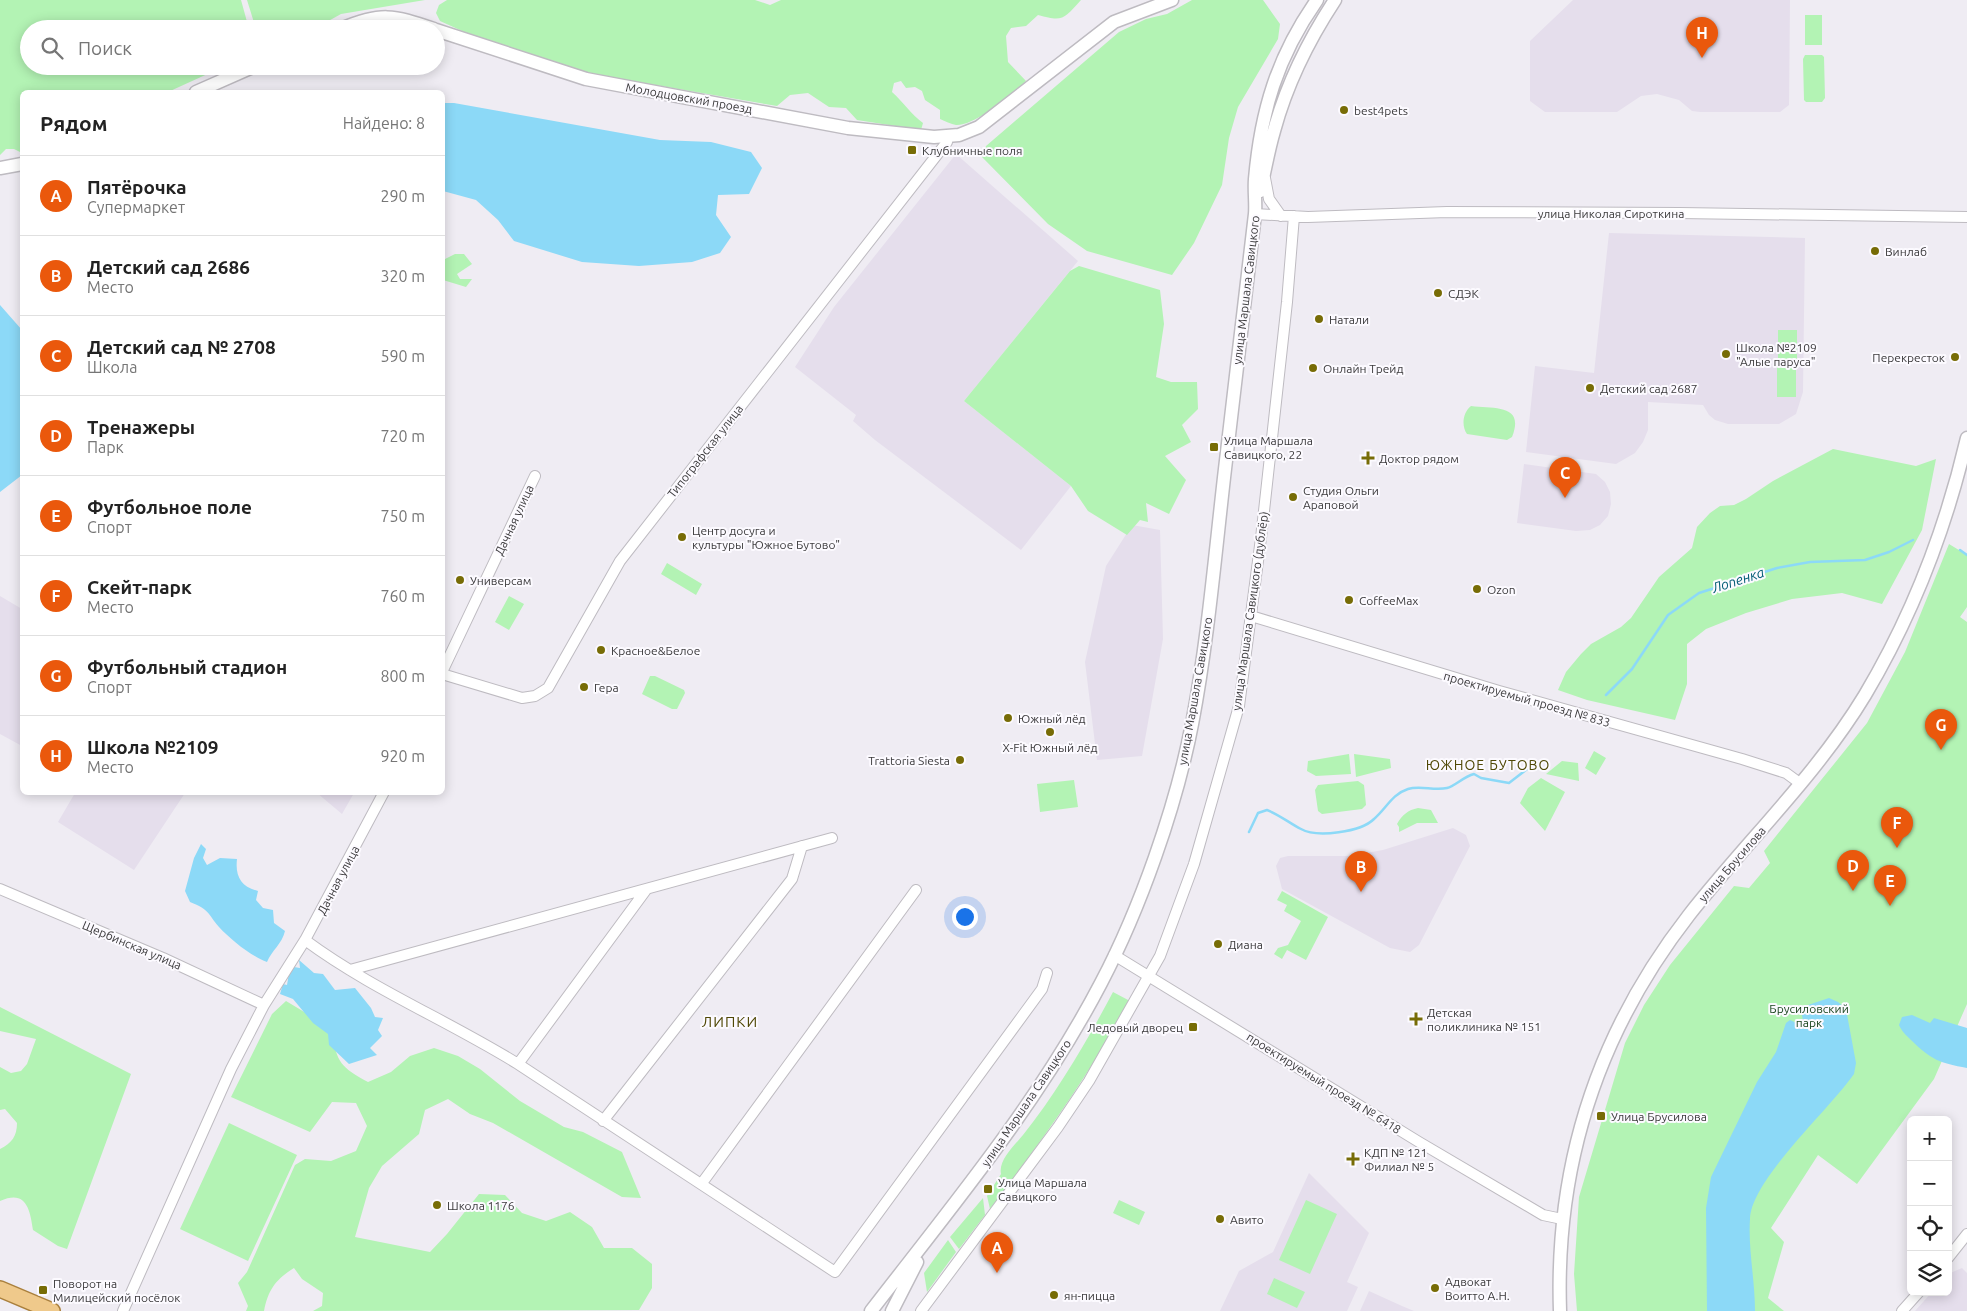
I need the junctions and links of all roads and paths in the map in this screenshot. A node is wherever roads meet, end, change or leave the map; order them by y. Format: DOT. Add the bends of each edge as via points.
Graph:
graph roads {
  1 [pos="1172,0"];
  2 [pos="1317,0"];
  3 [pos="1335,0"];
  4 [pos="363,20"];
  5 [pos="404,20"];
  6 [pos="445,32"];
  7 [pos="235,75"];
  8 [pos="201,90"];
  9 [pos="948,136"];
  10 [pos="20,164"];
  11 [pos="0,168"];
  12 [pos="1264,174"];
  13 [pos="1255,212"];
  14 [pos="1281,216"];
  15 [pos="1294,216"];
  16 [pos="1967,217"];
  17 [pos="1967,438"];
  18 [pos="535,476"];
  19 [pos="1251,616"];
  20 [pos="445,667"];
  21 [pos="445,674"];
  22 [pos="1801,784"];
  23 [pos="382,795"];
  24 [pos="832,838"];
  25 [pos="802,846"];
  26 [pos="0,889"];
  27 [pos="646,890"];
  28 [pos="916,890"];
  29 [pos="305,940"];
  30 [pos="1114,955"];
  31 [pos="350,970"];
  32 [pos="1047,974"];
  33 [pos="1149,977"];
  34 [pos="264,1005"];
  35 [pos="518,1064"];
  36 [pos="604,1121"];
  37 [pos="702,1183"];
  38 [pos="1562,1219"];
  39 [pos="931,1234"];
  40 [pos="1966,1240"];
  41 [pos="1952,1254"];
  42 [pos="3,1290"];
  43 [pos="1915,1296"];
  44 [pos="52,1311"];
  45 [pos="123,1311"];
  46 [pos="871,1311"];
  47 [pos="892,1311"];
  48 [pos="921,1311"];
  49 [pos="1560,1311"];
  50 [pos="1902,1311"];
  1 -- 9 [label="street, Молодцовский проезд" via="1114,22 979,127"];
  2 -- 13 [label="street, улица Маршала Савицкого" via="1293,37 1266,105 1254,182"];
  3 -- 12 [label="street" via="1295,70 1274,131"];
  4 -- 5 [label="street, Молодцовский проезд" via="390,16"];
  6 -- 9 [label="street, Молодцовский проезд" via="586,79 848,128"];
  7 -- 8 [label="street"];
  9 -- 21 [label="street, Типографская улица" via="947,142 880,230 620,561 548,688 535,696 522,698"];
  10 -- 11 [label="street"];
  12 -- 13 [label="street"];
  12 -- 14 [label="street" via="1269,199"];
  13 -- 14 [label="street, улица Николая Сироткина"];
  13 -- 30 [label="street, улица Маршала Савицкого" via="1207,634 1192,726 1152,864"];
  14 -- 15 [label="street, улица Николая Сироткина"];
  15 -- 16 [label="street, улица Николая Сироткина" via="1447,212"];
  15 -- 19 [label="street, улица Маршала Савицкого (дублёр)"];
  17 -- 22 [label="street, улица Брусилова" via="1936,545 1914,600 1864,696"];
  18 -- 20 [label="street, Дачная улица"];
  19 -- 22 [label="street, проектируемый проезд № 833" via="1490,689 1742,759 1786,773"];
  19 -- 33 [label="street, улица Маршала Савицкого (дублёр)" via="1239,706 1209,816 1172,924"];
  22 -- 38 [label="street, улица Брусилова" via="1689,915 1643,980 1609,1046 1584,1114 1569,1173"];
  23 -- 29 [label="street, Дачная улица"];
  24 -- 25 [label="street"];
  25 -- 27 [label="street"];
  25 -- 36 [label="street" via="792,879"];
  26 -- 34 [label="street, Щербинская улица"];
  27 -- 31 [label="street"];
  27 -- 35 [label="street"];
  28 -- 37 [label="street"];
  29 -- 31 [label="street"];
  29 -- 34 [label="street, Дачная улица"];
  30 -- 33 [label="street, проектируемый проезд № 6418"];
  30 -- 39 [label="street, улица Маршала Савицкого" via="1052,1070 994,1153"];
  31 -- 35 [label="street"];
  32 -- 37 [label="street" via="1042,989 835,1272"];
  33 -- 38 [label="street, проектируемый проезд № 6418" via="1419,1142 1543,1214"];
  33 -- 48 [label="street, улица Маршала Савицкого (дублёр)" via="1089,1081 1058,1127"];
  34 -- 45 [label="street, Дачная улица" via="231,1069"];
  35 -- 36 [label="street"];
  36 -- 37 [label="street"];
  38 -- 49 [label="street, улица Брусилова"];
  39 -- 46 [label="street, улица Маршала Савицкого"];
  39 -- 47 [label="street"];
  40 -- 41 [label="street"];
  42 -- 44 [label="main road"];
  43 -- 50 [label="street"];
}
